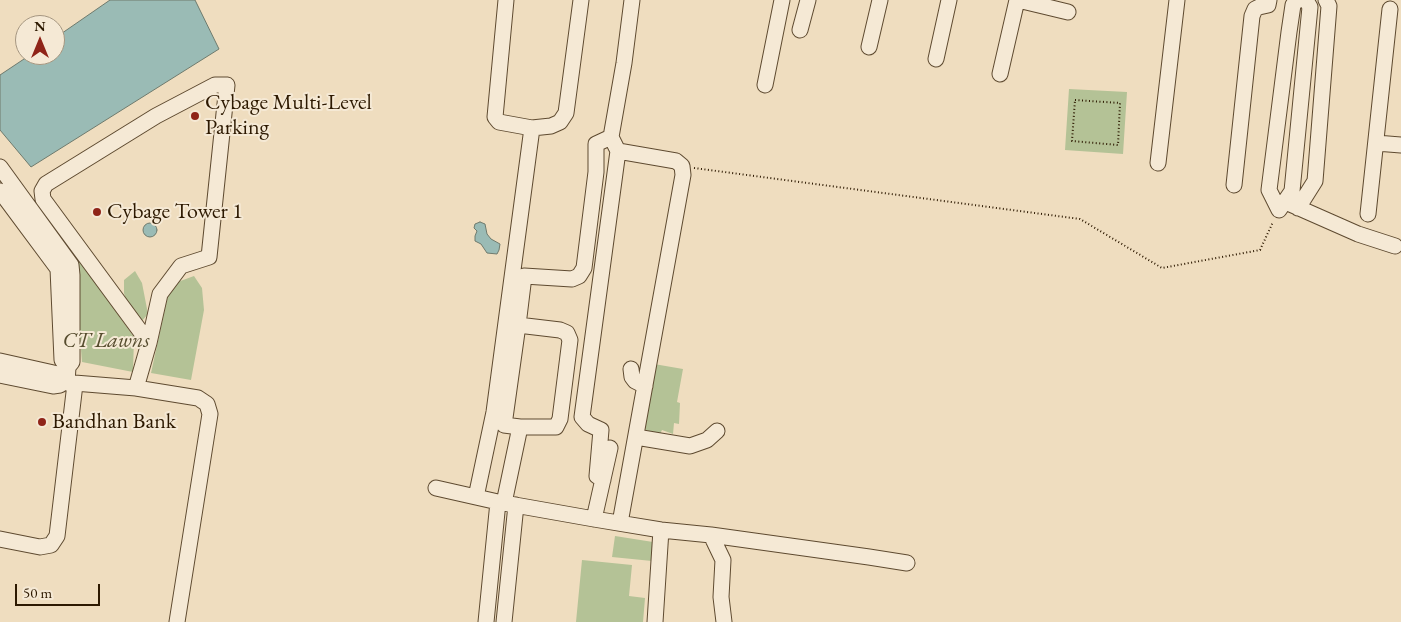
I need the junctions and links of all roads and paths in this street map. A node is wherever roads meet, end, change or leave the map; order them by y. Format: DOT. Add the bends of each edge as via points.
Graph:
graph roads {
  1 [pos="506,0"];
  2 [pos="581,0"];
  3 [pos="632,0"];
  4 [pos="782,0"];
  5 [pos="808,0"];
  6 [pos="880,0"];
  7 [pos="949,0"];
  8 [pos="1018,0"];
  9 [pos="1176,0"];
  10 [pos="1269,0"];
  11 [pos="1297,0"];
  12 [pos="1306,0"];
  13 [pos="1326,0"];
  14 [pos="1390,9"];
  15 [pos="1068,12"];
  16 [pos="800,30"];
  17 [pos="869,47"];
  18 [pos="936,59"];
  19 [pos="1000,74"];
  20 [pos="765,85"];
  21 [pos="1075,100"];
  22 [pos="532,128"];
  23 [pos="611,137"];
  24 [pos="1376,143"];
  25 [pos="1401,145"];
  26 [pos="618,151"];
  27 [pos="1158,163"];
  28 [pos="682,166"];
  29 [pos="0,168"];
  30 [pos="1234,185"];
  31 [pos="0,191"];
  32 [pos="1287,206"];
  33 [pos="1368,214"];
  34 [pos="1395,246"];
  35 [pos="518,325"];
  36 [pos="150,343"];
  37 [pos="0,361"];
  38 [pos="68,367"];
  39 [pos="631,368"];
  40 [pos="0,375"];
  41 [pos="0,384"];
  42 [pos="70,386"];
  43 [pos="646,386"];
  44 [pos="136,388"];
  45 [pos="520,427"];
  46 [pos="716,431"];
  47 [pos="636,437"];
  48 [pos="610,448"];
  49 [pos="603,480"];
  50 [pos="436,488"];
  51 [pos="476,497"];
  52 [pos="506,503"];
  53 [pos="594,519"];
  54 [pos="620,523"];
  55 [pos="661,530"];
  56 [pos="711,535"];
  57 [pos="0,539"];
  58 [pos="907,563"];
  59 [pos="177,622"];
  60 [pos="486,622"];
  61 [pos="504,622"];
  62 [pos="655,622"];
  63 [pos="724,622"];
  1 -- 22 [label="street" via="496,117 499,122"];
  2 -- 22 [label="street" via="566,113 560,122 551,126"];
  3 -- 23 [label="street"];
  4 -- 20 [label="street"];
  5 -- 16 [label="street"];
  6 -- 17 [label="street"];
  7 -- 18 [label="street"];
  8 -- 15 [label="street"];
  8 -- 19 [label="street"];
  9 -- 27 [label="street"];
  10 -- 30 [label="street" via="1268,5 1255,9 1252,16"];
  11 -- 32 [label="street" via="1293,5 1289,32 1269,190"];
  12 -- 32 [label="street" via="1310,7 1292,191"];
  13 -- 32 [label="street" via="1330,6 1315,181"];
  14 -- 24 [label="street"];
  21 -- 21 [label="path" via="1120,103 1118,145 1072,142"];
  22 -- 51 [label="street" via="494,412"];
  23 -- 26 [label="street"];
  23 -- 35 [label="street" via="596,144 596,172 584,268 580,276 572,279 524,276"];
  24 -- 25 [label="street"];
  24 -- 33 [label="street"];
  26 -- 28 [label="street" via="676,161"];
  26 -- 49 [label="street" via="582,417 601,430 597,476"];
  28 -- 32 [label="path" via="1080,219 1162,268 1260,250"];
  28 -- 43 [label="street"];
  29 -- 38 [label="street" via="71,265 72,362"];
  31 -- 38 [label="street" via="58,269 62,360"];
  32 -- 34 [label="street"];
  35 -- 45 [label="street" via="504,425"];
  35 -- 45 [label="street" via="560,330 568,333 570,340 560,419 556,427"];
  36 -- 36 [label="street" via="160,294 181,266 209,257 227,85 215,85 156,116 46,184 42,191 43,199"];
  36 -- 44 [label="street"];
  37 -- 42 [label="street" via="58,374"];
  38 -- 42 [label="street"];
  39 -- 43 [label="street" via="636,382"];
  40 -- 42 [label="street" via="53,386"];
  41 -- 42 [label="street"];
  42 -- 44 [label="street"];
  42 -- 57 [label="street" via="57,536 50,545 40,547"];
  43 -- 47 [label="street"];
  44 -- 59 [label="street" via="198,398 207,404 210,414"];
  45 -- 52 [label="street"];
  46 -- 47 [label="street" via="707,440 690,446"];
  47 -- 54 [label="street"];
  48 -- 49 [label="street"];
  49 -- 53 [label="street"];
  50 -- 51 [label="street"];
  51 -- 52 [label="street"];
  52 -- 53 [label="street"];
  52 -- 60 [label="street"];
  52 -- 61 [label="street"];
  53 -- 54 [label="street"];
  54 -- 55 [label="street"];
  55 -- 56 [label="street"];
  55 -- 62 [label="street"];
  56 -- 58 [label="street"];
  56 -- 63 [label="street" via="723,560 721,597"];
}
